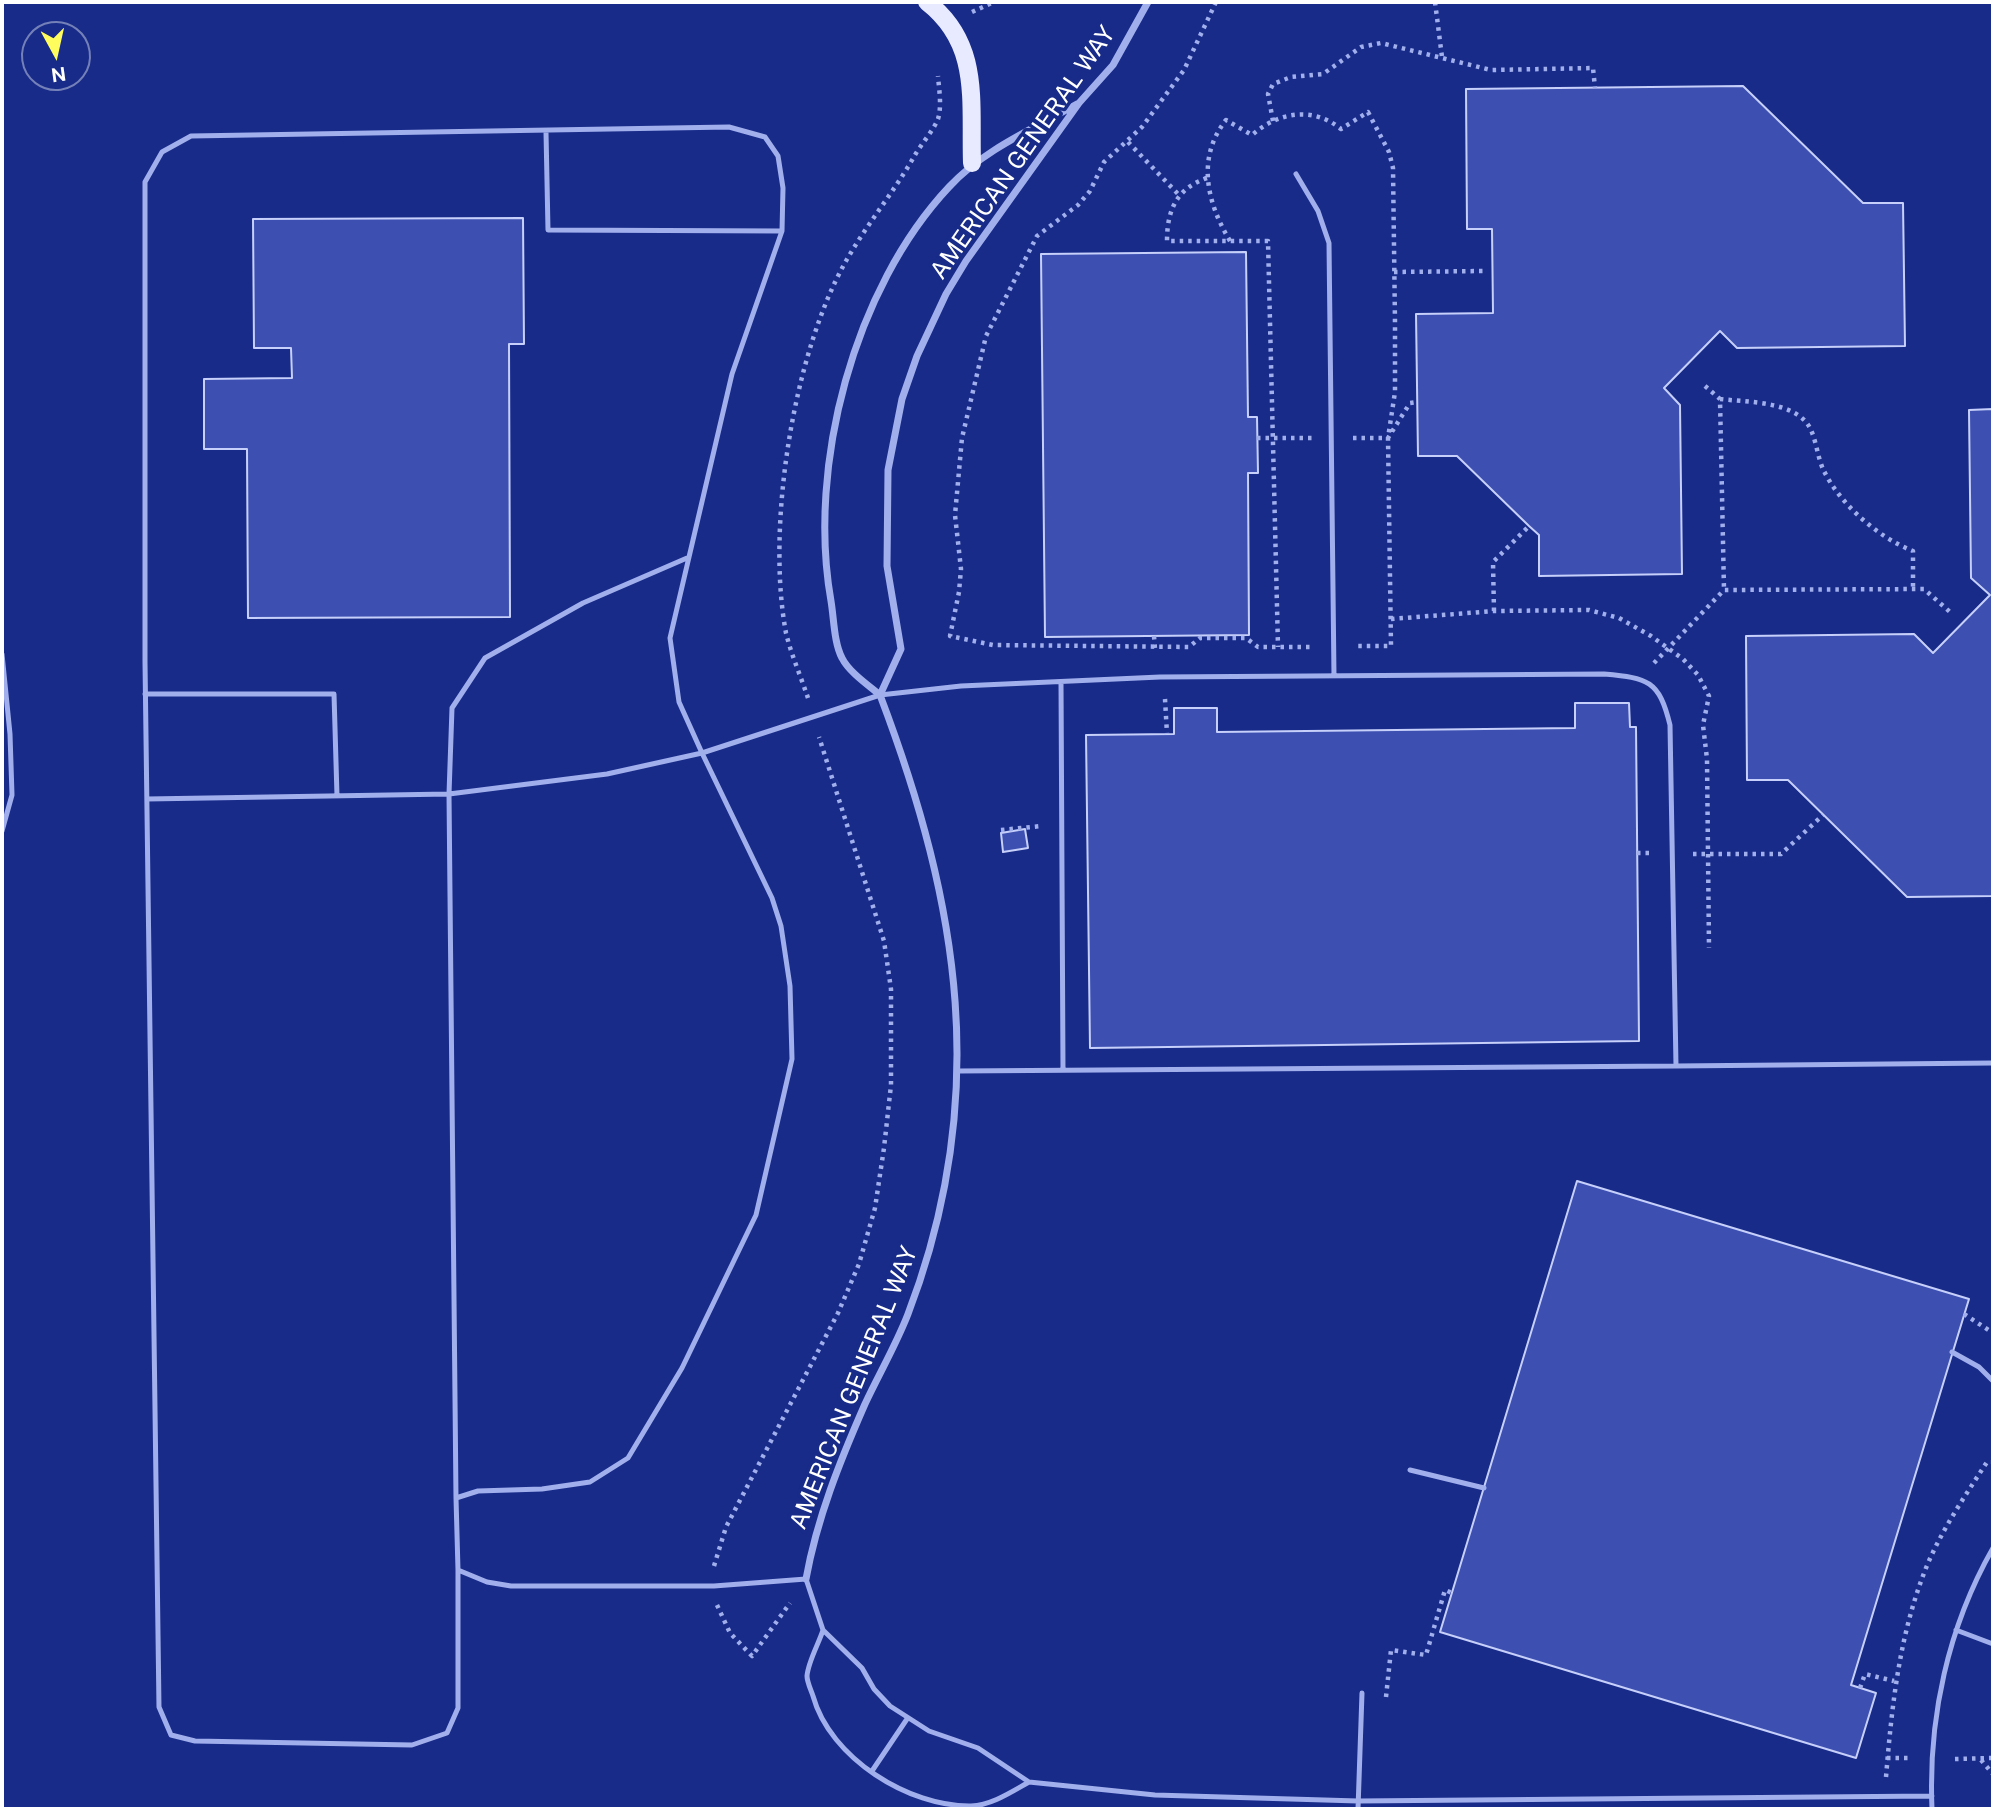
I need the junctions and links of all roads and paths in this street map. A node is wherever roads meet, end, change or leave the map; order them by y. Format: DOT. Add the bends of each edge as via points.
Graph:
graph roads {
  1 [pos="927,2"];
  2 [pos="964,2"];
  3 [pos="993,2"];
  4 [pos="1148,2"];
  5 [pos="1216,2"];
  6 [pos="1435,2"];
  7 [pos="1442,57"];
  8 [pos="938,70"];
  9 [pos="1595,88"];
  10 [pos="1079,103"];
  11 [pos="1273,121"];
  12 [pos="546,132"];
  13 [pos="1128,142"];
  14 [pos="972,163"];
  15 [pos="1296,174"];
  16 [pos="1207,178"];
  17 [pos="1179,195"];
  18 [pos="782,231"];
  19 [pos="1230,241"];
  20 [pos="1485,271"];
  21 [pos="1394,272"];
  22 [pos="1705,386"];
  23 [pos="1720,398"];
  24 [pos="1529,526"];
  25 [pos="687,558"];
  26 [pos="1913,589"];
  27 [pos="1724,590"];
  28 [pos="1494,611"];
  29 [pos="1950,612"];
  30 [pos="1391,619"];
  31 [pos="1278,647"];
  32 [pos="1334,647"];
  33 [pos="1668,648"];
  34 [pos="2,654"];
  35 [pos="1334,676"];
  36 [pos="1641,677"];
  37 [pos="1061,683"];
  38 [pos="145,694"];
  39 [pos="880,695"];
  40 [pos="813,717"];
  41 [pos="702,753"];
  42 [pos="449,794"];
  43 [pos="337,796"];
  44 [pos="147,799"];
  45 [pos="1823,815"];
  46 [pos="1062,825"];
  47 [pos="1001,830"];
  48 [pos="2,831"];
  49 [pos="1637,853"];
  50 [pos="1673,854"];
  51 [pos="1708,854"];
  52 [pos="1709,948"];
  53 [pos="1993,1063"];
  54 [pos="1676,1066"];
  55 [pos="1063,1070"];
  56 [pos="958,1071"];
  57 [pos="1964,1314"];
  58 [pos="1993,1333"];
  59 [pos="1952,1352"];
  60 [pos="1993,1381"];
  61 [pos="1993,1462"];
  62 [pos="1410,1470"];
  63 [pos="1484,1488"];
  64 [pos="456,1499"];
  65 [pos="1993,1548"];
  66 [pos="458,1570"];
  67 [pos="806,1579"];
  68 [pos="714,1586"];
  69 [pos="1452,1593"];
  70 [pos="824,1630"];
  71 [pos="1956,1630"];
  72 [pos="1993,1644"];
  73 [pos="1894,1681"];
  74 [pos="1860,1688"];
  75 [pos="1362,1693"];
  76 [pos="1386,1703"];
  77 [pos="907,1719"];
  78 [pos="1980,1759"];
  79 [pos="872,1771"];
  80 [pos="1993,1774"];
  81 [pos="1029,1782"];
  82 [pos="1884,1796"];
  83 [pos="1931,1796"];
  84 [pos="1358,1801"];
  85 [pos="1358,1809"];
  86 [pos="1932,1809"];
  1 -- 14 [label="main road" via="943,14 960,38 969,66"];
  2 -- 3 [label="path" via="971,12"];
  4 -- 10 [label="street, AMERICAN GENERAL WAY" via="1113,65"];
  5 -- 13 [label="path" via="1184,70"];
  6 -- 7 [label="path"];
  7 -- 9 [label="path" via="1491,69 1593,68"];
  7 -- 11 [label="path" via="1392,44 1361,47 1323,74 1273,84 1268,94"];
  8 -- 40 [label="path" via="938,118 844,264 796,404 779,518 780,578 787,634"];
  10 -- 14 [label="street"];
  10 -- 39 [label="street, AMERICAN GENERAL WAY" via="946,294 902,399 888,470 885,536 901,649"];
  11 -- 16 [label="path" via="1252,135 1226,120 1212,147"];
  11 -- 21 [label="path" via="1307,114 1341,129 1368,112 1393,169"];
  12 -- 18 [label="lane" via="729,127 765,137 778,156"];
  12 -- 18 [label="lane" via="548,230"];
  12 -- 38 [label="lane" via="191,136 162,152 145,182"];
  13 -- 17 [label="path"];
  13 -- 31 [label="path" via="1104,162 1078,205 1037,236 986,336 962,438 955,514 961,569 950,636 993,645 1189,648 1200,638 1246,638 1258,647"];
  14 -- 39 [label="street" via="927,212 877,299 841,393 827,462 827,583 840,652 843,661"];
  15 -- 32 [label="lane" via="1318,211 1329,243"];
  16 -- 17 [label="path"];
  16 -- 19 [label="path" via="1214,213"];
  17 -- 19 [label="path" via="1169,217 1167,241"];
  18 -- 25 [label="lane" via="732,374"];
  19 -- 31 [label="path" via="1268,241"];
  20 -- 21 [label="path"];
  21 -- 30 [label="path" via="1395,393 1388,438"];
  22 -- 23 [label="path"];
  23 -- 26 [label="path" via="1788,410 1803,419 1839,496 1883,534 1913,551"];
  23 -- 27 [label="path"];
  24 -- 28 [label="path" via="1493,562"];
  25 -- 41 [label="lane" via="670,638 679,702"];
  25 -- 42 [label="lane" via="583,603 485,658 452,708"];
  26 -- 27 [label="path"];
  26 -- 29 [label="path" via="1924,589"];
  27 -- 33 [label="path"];
  28 -- 30 [label="path"];
  28 -- 33 [label="path" via="1605,612"];
  30 -- 32 [label="path" via="1391,646"];
  31 -- 32 [label="path"];
  32 -- 35 [label="lane"];
  33 -- 36 [label="path"];
  33 -- 51 [label="path" via="1698,675 1709,696 1703,725"];
  34 -- 48 [label="lane" via="12,795"];
  35 -- 36 [label="lane"];
  35 -- 37 [label="lane"];
  36 -- 50 [label="lane" via="1659,692 1670,725"];
  37 -- 39 [label="lane" via="961,686"];
  37 -- 46 [label="lane"];
  38 -- 43 [label="lane" via="334,694"];
  38 -- 44 [label="lane"];
  39 -- 40 [label="lane"];
  39 -- 56 [label="street, AMERICAN GENERAL WAY" via="900,750 942,905 957,1001"];
  40 -- 41 [label="lane"];
  40 -- 68 [label="path" via="884,941 891,989 891,1085 875,1208 859,1264 827,1336 726,1527 713,1571"];
  41 -- 42 [label="lane" via="607,774"];
  41 -- 64 [label="lane" via="772,898 790,986 792,1059 756,1215 682,1367 628,1458 590,1482 478,1491"];
  42 -- 43 [label="lane"];
  42 -- 64 [label="lane"];
  43 -- 44 [label="lane"];
  44 -- 66 [label="lane" via="159,1707 171,1735 195,1741 412,1745 447,1733 458,1708"];
  45 -- 51 [label="path" via="1781,855"];
  46 -- 47 [label="path"];
  46 -- 55 [label="lane"];
  49 -- 50 [label="path"];
  50 -- 51 [label="path"];
  50 -- 54 [label="lane"];
  51 -- 52 [label="path"];
  53 -- 54 [label="lane"];
  54 -- 55 [label="lane"];
  55 -- 56 [label="lane"];
  56 -- 67 [label="street, AMERICAN GENERAL WAY" via="934,1238 907,1318 828,1496"];
  57 -- 58 [label="path"];
  59 -- 60 [label="lane"];
  61 -- 73 [label="path" via="1987,1462 1963,1499 1926,1569"];
  62 -- 63 [label="lane"];
  64 -- 66 [label="lane"];
  65 -- 71 [label="lane"];
  66 -- 68 [label="lane" via="510,1586"];
  67 -- 68 [label="lane"];
  67 -- 68 [label="path" via="751,1656 720,1616"];
  67 -- 70 [label="lane"];
  69 -- 76 [label="path" via="1445,1590 1426,1655 1391,1650"];
  70 -- 77 [label="lane" via="862,1668 874,1689"];
  70 -- 79 [label="lane" via="807,1676 815,1704 837,1739"];
  71 -- 72 [label="lane"];
  71 -- 83 [label="lane" via="1939,1700"];
  73 -- 74 [label="path" via="1865,1674"];
  73 -- 82 [label="path"];
  75 -- 84 [label="lane"];
  77 -- 79 [label="lane"];
  77 -- 81 [label="lane" via="978,1748"];
  78 -- 80 [label="path"];
  79 -- 81 [label="lane" via="897,1788 973,1806 995,1801"];
  81 -- 84 [label="lane" via="1155,1794"];
  82 -- 83 [label="lane"];
  82 -- 84 [label="lane"];
  83 -- 86 [label="lane"];
  84 -- 85 [label="lane"];
}
